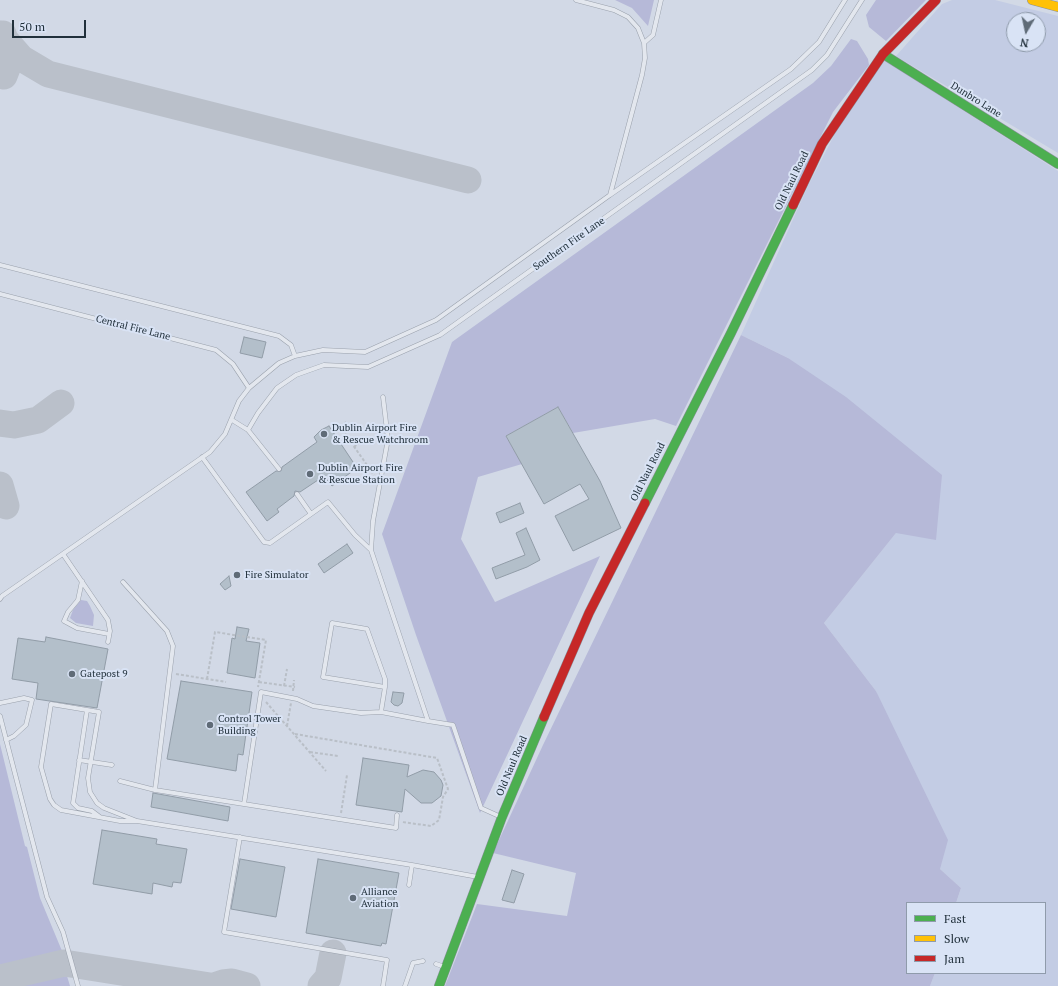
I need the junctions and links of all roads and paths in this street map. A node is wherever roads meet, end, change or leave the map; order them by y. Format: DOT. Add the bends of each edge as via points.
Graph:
graph roads {
  1 [pos="576,0"];
  2 [pos="661,0"];
  3 [pos="845,0"];
  4 [pos="862,0"];
  5 [pos="936,0"];
  6 [pos="1032,0"];
  7 [pos="1058,7"];
  8 [pos="644,43"];
  9 [pos="883,54"];
  10 [pos="1058,164"];
  11 [pos="610,195"];
  12 [pos="0,265"];
  13 [pos="0,294"];
  14 [pos="295,356"];
  15 [pos="249,388"];
  16 [pos="382,397"];
  17 [pos="232,420"];
  18 [pos="346,422"];
  19 [pos="248,430"];
  20 [pos="360,442"];
  21 [pos="354,447"];
  22 [pos="202,457"];
  23 [pos="279,469"];
  24 [pos="375,476"];
  25 [pos="297,494"];
  26 [pos="311,514"];
  27 [pos="371,550"];
  28 [pos="63,554"];
  29 [pos="82,581"];
  30 [pos="123,582"];
  31 [pos="1,597"];
  32 [pos="109,634"];
  33 [pos="108,642"];
  34 [pos="287,669"];
  35 [pos="171,673"];
  36 [pos="207,679"];
  37 [pos="226,682"];
  38 [pos="259,682"];
  39 [pos="284,686"];
  40 [pos="295,687"];
  41 [pos="385,687"];
  42 [pos="261,692"];
  43 [pos="0,703"];
  44 [pos="87,710"];
  45 [pos="381,712"];
  46 [pos="0,716"];
  47 [pos="428,721"];
  48 [pos="294,734"];
  49 [pos="6,740"];
  50 [pos="310,752"];
  51 [pos="338,756"];
  52 [pos="79,760"];
  53 [pos="90,762"];
  54 [pos="112,765"];
  55 [pos="326,771"];
  56 [pos="347,775"];
  57 [pos="120,781"];
  58 [pos="155,790"];
  59 [pos="244,804"];
  60 [pos="397,815"];
  61 [pos="502,817"];
  62 [pos="102,818"];
  63 [pos="340,819"];
  64 [pos="137,821"];
  65 [pos="396,822"];
  66 [pos="240,837"];
  67 [pos="412,865"];
  68 [pos="479,877"];
  69 [pos="408,885"];
  70 [pos="423,961"];
  71 [pos="436,964"];
  72 [pos="446,968"];
  73 [pos="78,986"];
  74 [pos="383,986"];
  75 [pos="405,986"];
  76 [pos="439,986"];
  1 -- 8 [label="lane" via="614,10 628,17 638,28"];
  2 -- 8 [label="lane" via="653,35"];
  3 -- 11 [label="lane" via="819,42 791,69"];
  4 -- 19 [label="lane, Southern Fire Lane" via="828,54 812,70 440,336 368,367 324,365 296,375 277,388"];
  5 -- 9 [label="main road, Old Naul Road"];
  6 -- 7 [label="main road"];
  8 -- 11 [label="lane" via="643,69"];
  9 -- 10 [label="main road, Dunbro Lane"];
  9 -- 61 [label="main road, Old Naul Road" via="822,144 731,333 589,613"];
  11 -- 14 [label="lane" via="436,320 365,352 323,350"];
  12 -- 14 [label="lane" via="279,336 291,345"];
  13 -- 15 [label="lane, Central Fire Lane" via="216,350 233,364"];
  14 -- 15 [label="lane" via="266,372"];
  15 -- 17 [label="lane" via="239,401"];
  16 -- 27 [label="lane" via="388,439 373,521"];
  17 -- 19 [label="lane"];
  17 -- 22 [label="lane" via="225,434 210,452"];
  18 -- 21 [label="path" via="341,428"];
  19 -- 23 [label="lane"];
  20 -- 21 [label="path"];
  21 -- 24 [label="path"];
  22 -- 26 [label="lane" via="264,542 270,543"];
  22 -- 28 [label="lane"];
  25 -- 26 [label="lane"];
  26 -- 27 [label="lane" via="328,502"];
  27 -- 47 [label="lane"];
  28 -- 29 [label="lane"];
  28 -- 31 [label="lane"];
  29 -- 32 [label="lane" via="108,620"];
  29 -- 32 [label="lane" via="78,600 64,621 77,628"];
  30 -- 35 [label="lane" via="167,631 173,646"];
  32 -- 33 [label="lane"];
  34 -- 39 [label="path"];
  35 -- 36 [label="path"];
  35 -- 58 [label="lane"];
  36 -- 37 [label="path"];
  36 -- 38 [label="path" via="215,632 266,640"];
  38 -- 39 [label="path"];
  38 -- 42 [label="path"];
  39 -- 40 [label="path"];
  41 -- 41 [label="lane" via="323,677 332,623 367,629 385,679"];
  41 -- 45 [label="lane"];
  42 -- 45 [label="lane" via="297,699 313,706 361,713"];
  42 -- 48 [label="path" via="268,705"];
  42 -- 59 [label="lane"];
  43 -- 49 [label="lane" via="24,698 32,700 26,725"];
  44 -- 52 [label="lane"];
  44 -- 53 [label="lane" via="99,712"];
  44 -- 62 [label="lane" via="51,704 41,767 54,805 61,810"];
  45 -- 47 [label="lane"];
  46 -- 49 [label="lane"];
  47 -- 61 [label="lane" via="453,725 481,808"];
  48 -- 50 [label="path"];
  48 -- 65 [label="path" via="437,758 448,789 443,797 439,820 431,826"];
  49 -- 73 [label="lane" via="47,897 63,932"];
  50 -- 51 [label="path"];
  50 -- 55 [label="path"];
  52 -- 53 [label="lane"];
  52 -- 62 [label="lane" via="73,803 78,808 92,811"];
  53 -- 54 [label="lane"];
  53 -- 64 [label="lane" via="88,786 93,798 104,808"];
  56 -- 63 [label="path"];
  57 -- 58 [label="lane"];
  58 -- 59 [label="lane"];
  59 -- 63 [label="lane"];
  60 -- 65 [label="lane"];
  61 -- 68 [label="main road, Old Naul Road"];
  62 -- 64 [label="lane"];
  63 -- 65 [label="lane" via="396,828"];
  64 -- 66 [label="lane"];
  66 -- 67 [label="lane"];
  66 -- 74 [label="lane" via="224,932 387,960"];
  67 -- 68 [label="lane"];
  67 -- 69 [label="lane"];
  68 -- 72 [label="main road, Old Naul Road"];
  70 -- 75 [label="lane" via="413,963"];
  71 -- 72 [label="lane"];
  72 -- 76 [label="main road, Old Naul Road"];
}
